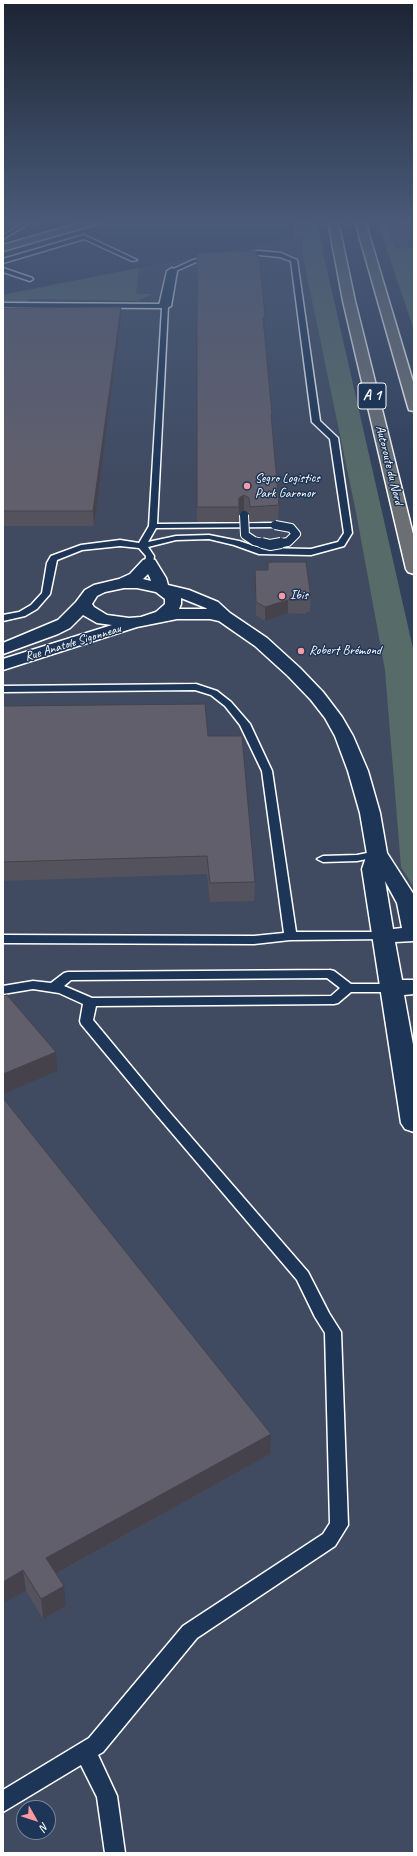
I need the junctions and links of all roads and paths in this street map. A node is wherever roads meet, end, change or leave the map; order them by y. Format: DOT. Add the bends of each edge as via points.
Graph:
graph roads {
  1 [pos="165,308"];
  2 [pos="300,308"];
  3 [pos="351,308"];
  4 [pos="385,308"];
  5 [pos="414,407"];
  6 [pos="244,515"];
  7 [pos="153,526"];
  8 [pos="142,546"];
  9 [pos="150,563"];
  10 [pos="414,569"];
  11 [pos="124,583"];
  12 [pos="161,588"];
  13 [pos="84,604"];
  14 [pos="162,616"];
  15 [pos="224,617"];
  16 [pos="3,618"];
  17 [pos="142,622"];
  18 [pos="3,649"];
  19 [pos="3,665"];
  20 [pos="3,689"];
  21 [pos="377,854"];
  22 [pos="323,859"];
  23 [pos="414,934"];
  24 [pos="290,936"];
  25 [pos="383,936"];
  26 [pos="3,939"];
  27 [pos="414,987"];
  28 [pos="53,988"];
  29 [pos="348,988"];
  30 [pos="392,988"];
  31 [pos="3,990"];
  32 [pos="90,1002"];
  33 [pos="414,1123"];
  34 [pos="85,1751"];
  35 [pos="3,1802"];
  36 [pos="115,1853"];
  1 -- 7 [label="lane"];
  2 -- 8 [label="lane" via="316,422 334,438 348,533 341,544 311,552 259,552 236,543 209,537 176,538"];
  3 -- 10 [label="main road, Autoroute du Nord / A 1"];
  4 -- 5 [label="main road, A 1"];
  6 -- 7 [label="lane, bridge" via="246,535 254,541 270,545 288,542 296,534 291,528 275,525"];
  7 -- 8 [label="lane"];
  8 -- 9 [label="lane" via="150,556"];
  8 -- 16 [label="lane" via="120,543 81,548 54,558 46,594 41,601 22,614"];
  9 -- 11 [label="street" via="136,577"];
  9 -- 12 [label="street"];
  11 -- 12 [label="street"];
  11 -- 13 [label="street, Rue Anatole Sigonneau" via="100,588 91,593"];
  12 -- 14 [label="street" via="173,598 170,610"];
  12 -- 15 [label="street" via="183,593 212,605"];
  13 -- 17 [label="street" via="93,616 103,620"];
  13 -- 18 [label="street, Rue Anatole Sigonneau" via="64,624"];
  14 -- 15 [label="street, Rue Anatole Sigonneau" via="210,614"];
  14 -- 17 [label="street, Rue Anatole Sigonneau"];
  15 -- 21 [label="street" via="261,642 290,668 333,717 358,771 370,814"];
  17 -- 19 [label="street, Rue Anatole Sigonneau"];
  20 -- 24 [label="lane" via="196,687 214,693 228,704 245,724 267,771"];
  21 -- 22 [label="lane" via="357,858"];
  21 -- 23 [label="street" via="408,903"];
  21 -- 25 [label="street" via="372,869"];
  23 -- 25 [label="street"];
  24 -- 25 [label="lane"];
  24 -- 26 [label="lane" via="254,940"];
  25 -- 30 [label="street"];
  27 -- 30 [label="street"];
  28 -- 29 [label="lane" via="68,976 330,974"];
  28 -- 31 [label="lane" via="33,985"];
  28 -- 32 [label="lane" via="62,989"];
  29 -- 30 [label="lane"];
  29 -- 32 [label="lane" via="334,1000"];
  30 -- 33 [label="street"];
  32 -- 34 [label="lane" via="86,1021 303,1276 333,1332 339,1525 328,1540 190,1632 96,1745"];
  34 -- 35 [label="lane"];
  34 -- 36 [label="lane" via="107,1796"];
}
